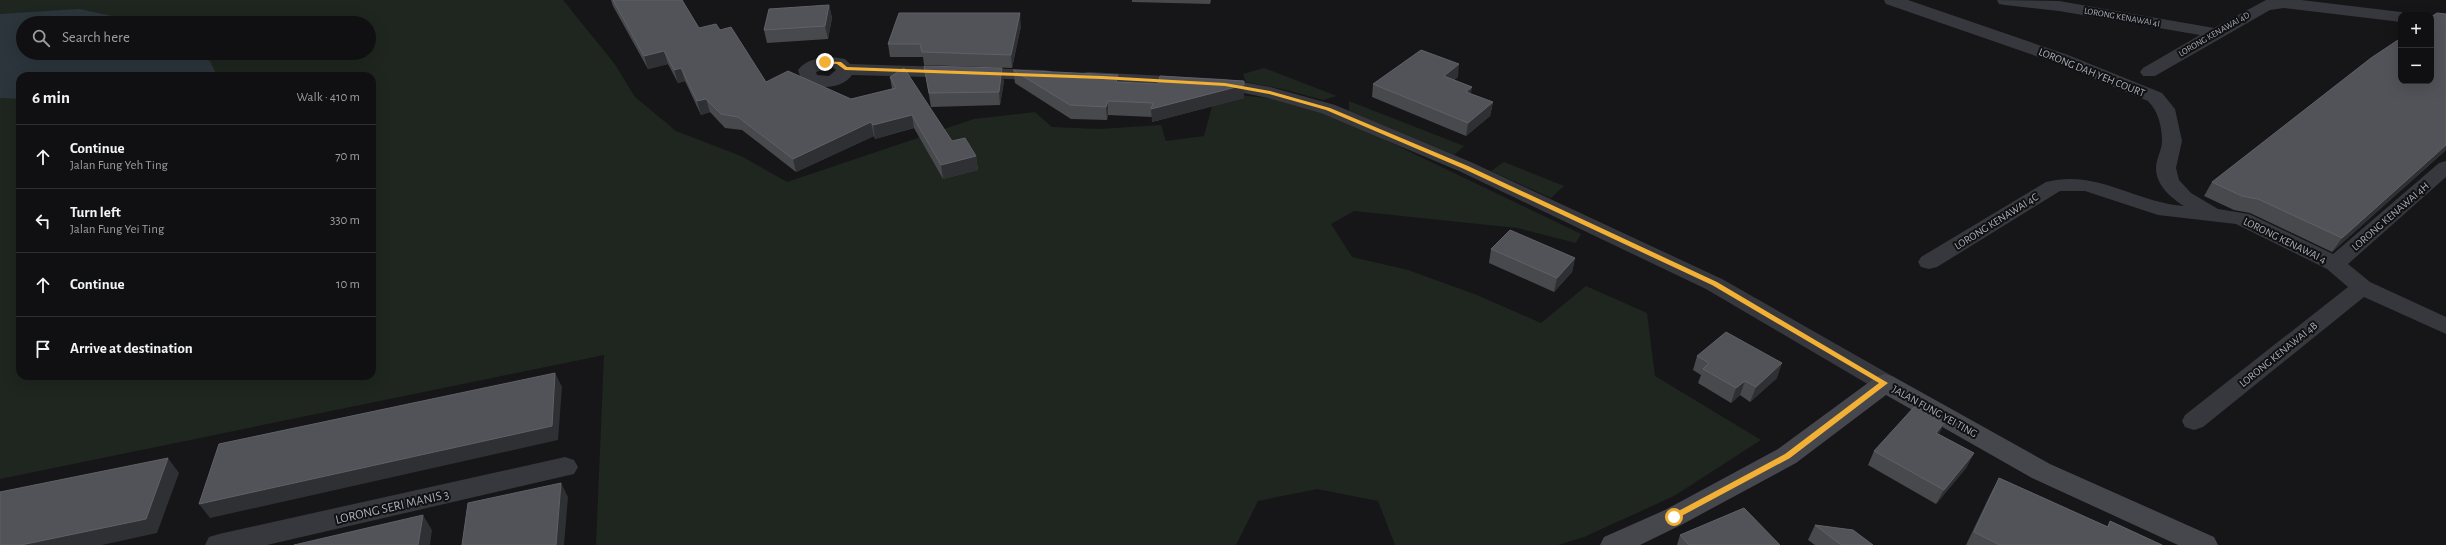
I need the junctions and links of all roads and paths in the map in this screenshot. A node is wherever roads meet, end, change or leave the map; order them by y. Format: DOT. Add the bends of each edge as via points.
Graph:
graph roads {
  1 [pos="1892,0"];
  2 [pos="2005,0"];
  3 [pos="2277,2"];
  4 [pos="2398,17"];
  5 [pos="2216,33"];
  6 [pos="845,69"];
  7 [pos="2149,72"];
  8 [pos="2446,167"];
  9 [pos="2065,182"];
  10 [pos="2212,213"];
  11 [pos="1929,262"];
  12 [pos="2335,264"];
  13 [pos="2362,287"];
  14 [pos="2446,326"];
  15 [pos="1884,383"];
  16 [pos="2194,421"];
  17 [pos="565,467"];
  18 [pos="219,545"];
  19 [pos="1614,545"];
  20 [pos="2204,545"];
  1 -- 10 [label="street, LORONG DAH YEH COURT" via="2062,59 2155,97 2166,109 2172,141 2166,168 2169,182 2184,197"];
  2 -- 5 [label="street, LORONG KENAWAI 4I" via="2059,6"];
  3 -- 4 [label="street, LORONG KENAWAI 4D"];
  3 -- 5 [label="street, LORONG KENAWAI 4D" via="2259,8"];
  5 -- 7 [label="street, LORONG KENAWAI 4D"];
  6 -- 15 [label="street, JALAN FUNG YEI TING" via="1225,84 1328,109 1466,167 1714,284"];
  8 -- 12 [label="street, LORONG KENAWAI 4H"];
  9 -- 10 [label="street, LORONG KENAWAI 4" via="2081,183 2146,206 2174,212"];
  9 -- 11 [label="street, LORONG KENAWAI 4C" via="2021,204"];
  10 -- 12 [label="street, LORONG KENAWAI 4" via="2242,219"];
  12 -- 13 [label="street, LORONG KENAWAI 4"];
  13 -- 14 [label="street, LORONG KENAWAI 4"];
  13 -- 16 [label="street, LORONG KENAWAI 4B"];
  15 -- 19 [label="street" via="1787,456 1674,517"];
  15 -- 20 [label="street, JALAN FUNG YEI TING" via="2041,471"];
  17 -- 18 [label="street, LORONG SERI MANIS 3"];
}
